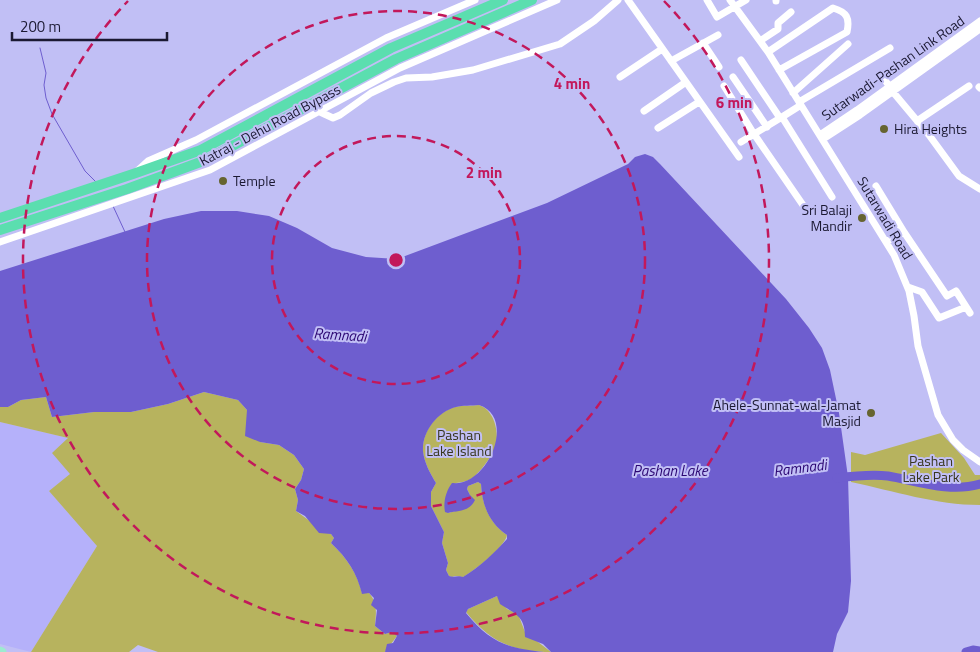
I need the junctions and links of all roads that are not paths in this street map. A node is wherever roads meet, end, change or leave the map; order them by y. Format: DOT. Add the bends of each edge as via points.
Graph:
graph roads {
  1 [pos="475,0"];
  2 [pos="503,0"];
  3 [pos="532,0"];
  4 [pos="557,0"];
  5 [pos="618,0"];
  6 [pos="628,0"];
  7 [pos="707,0"];
  8 [pos="730,0"];
  9 [pos="746,0"];
  10 [pos="735,7"];
  11 [pos="791,12"];
  12 [pos="980,21"];
  13 [pos="980,29"];
  14 [pos="718,35"];
  15 [pos="760,41"];
  16 [pos="703,43"];
  17 [pos="848,44"];
  18 [pos="890,48"];
  19 [pos="662,49"];
  20 [pos="768,52"];
  21 [pos="354,55"];
  22 [pos="741,60"];
  23 [pos="671,61"];
  24 [pos="410,64"];
  25 [pos="719,68"];
  26 [pos="779,70"];
  27 [pos="881,75"];
  28 [pos="620,76"];
  29 [pos="733,77"];
  30 [pos="420,78"];
  31 [pos="686,82"];
  32 [pos="369,84"];
  33 [pos="724,86"];
  34 [pos="970,86"];
  35 [pos="893,88"];
  36 [pos="793,93"];
  37 [pos="699,102"];
  38 [pos="800,104"];
  39 [pos="644,110"];
  40 [pos="320,112"];
  41 [pos="781,118"];
  42 [pos="917,121"];
  43 [pos="766,127"];
  44 [pos="658,128"];
  45 [pos="754,134"];
  46 [pos="821,137"];
  47 [pos="741,142"];
  48 [pos="739,157"];
  49 [pos="128,176"];
  50 [pos="161,182"];
  51 [pos="876,186"];
  52 [pos="980,189"];
  53 [pos="832,197"];
  54 [pos="93,205"];
  55 [pos="806,208"];
  56 [pos="0,218"];
  57 [pos="0,230"];
  58 [pos="904,232"];
  59 [pos="0,242"];
  60 [pos="886,242"];
  61 [pos="908,287"];
  62 [pos="980,462"];
  1 -- 21 [label="street"];
  2 -- 49 [label="highway, Katraj - Dehu Road Bypass" via="375,56 201,150"];
  3 -- 50 [label="highway, Katraj - Dehu Road Bypass" via="382,66"];
  4 -- 24 [label="street"];
  5 -- 30 [label="street" via="560,44 473,70"];
  6 -- 19 [label="street"];
  7 -- 10 [label="street" via="716,17"];
  8 -- 10 [label="street, Sutarwadi Road"];
  9 -- 10 [label="street"];
  10 -- 15 [label="street, Sutarwadi Road"];
  11 -- 15 [label="street" via="778,23 778,29"];
  12 -- 35 [label="street, Sutarwadi-Pashan Link Road"];
  13 -- 35 [label="street, Sutarwadi-Pashan Link Road"];
  14 -- 16 [label="street"];
  15 -- 20 [label="street, Sutarwadi Road"];
  16 -- 23 [label="street"];
  16 -- 25 [label="street"];
  17 -- 36 [label="street"];
  18 -- 38 [label="street"];
  19 -- 23 [label="street"];
  19 -- 28 [label="street"];
  20 -- 26 [label="street, Sutarwadi Road"];
  20 -- 26 [label="street" via="833,8 846,14 847,32"];
  21 -- 32 [label="street"];
  21 -- 49 [label="street" via="210,132 148,161"];
  22 -- 41 [label="street"];
  23 -- 31 [label="street"];
  24 -- 30 [label="street" via="411,70"];
  24 -- 32 [label="street"];
  26 -- 36 [label="street, Sutarwadi Road"];
  27 -- 35 [label="street"];
  29 -- 43 [label="street"];
  30 -- 40 [label="street" via="406,78 386,85 333,118"];
  31 -- 37 [label="street"];
  31 -- 39 [label="street"];
  32 -- 40 [label="street"];
  33 -- 45 [label="street"];
  34 -- 42 [label="street"];
  35 -- 42 [label="street"];
  35 -- 46 [label="street, Sutarwadi-Pashan Link Road"];
  36 -- 38 [label="street, Sutarwadi Road"];
  37 -- 44 [label="street"];
  37 -- 48 [label="street"];
  38 -- 41 [label="street"];
  38 -- 46 [label="street, Sutarwadi Road"];
  40 -- 50 [label="street" via="210,170"];
  41 -- 43 [label="street"];
  41 -- 53 [label="street"];
  42 -- 52 [label="street" via="959,176"];
  43 -- 45 [label="street"];
  45 -- 47 [label="street"];
  45 -- 55 [label="street"];
  46 -- 60 [label="street, Sutarwadi Road"];
  49 -- 56 [label="highway, Katraj - Dehu Road Bypass"];
  50 -- 54 [label="highway, Katraj - Dehu Road Bypass"];
  51 -- 58 [label="street"];
  54 -- 57 [label="highway, Katraj - Dehu Road Bypass"];
  54 -- 59 [label="street"];
  58 -- 60 [label="street"];
  58 -- 61 [label="street" via="947,296 956,291 968,310 939,318 922,292"];
  60 -- 61 [label="street, Sutarwadi Road"];
  61 -- 62 [label="street, Sutarwadi Road" via="918,346 938,415 953,440"];
}
